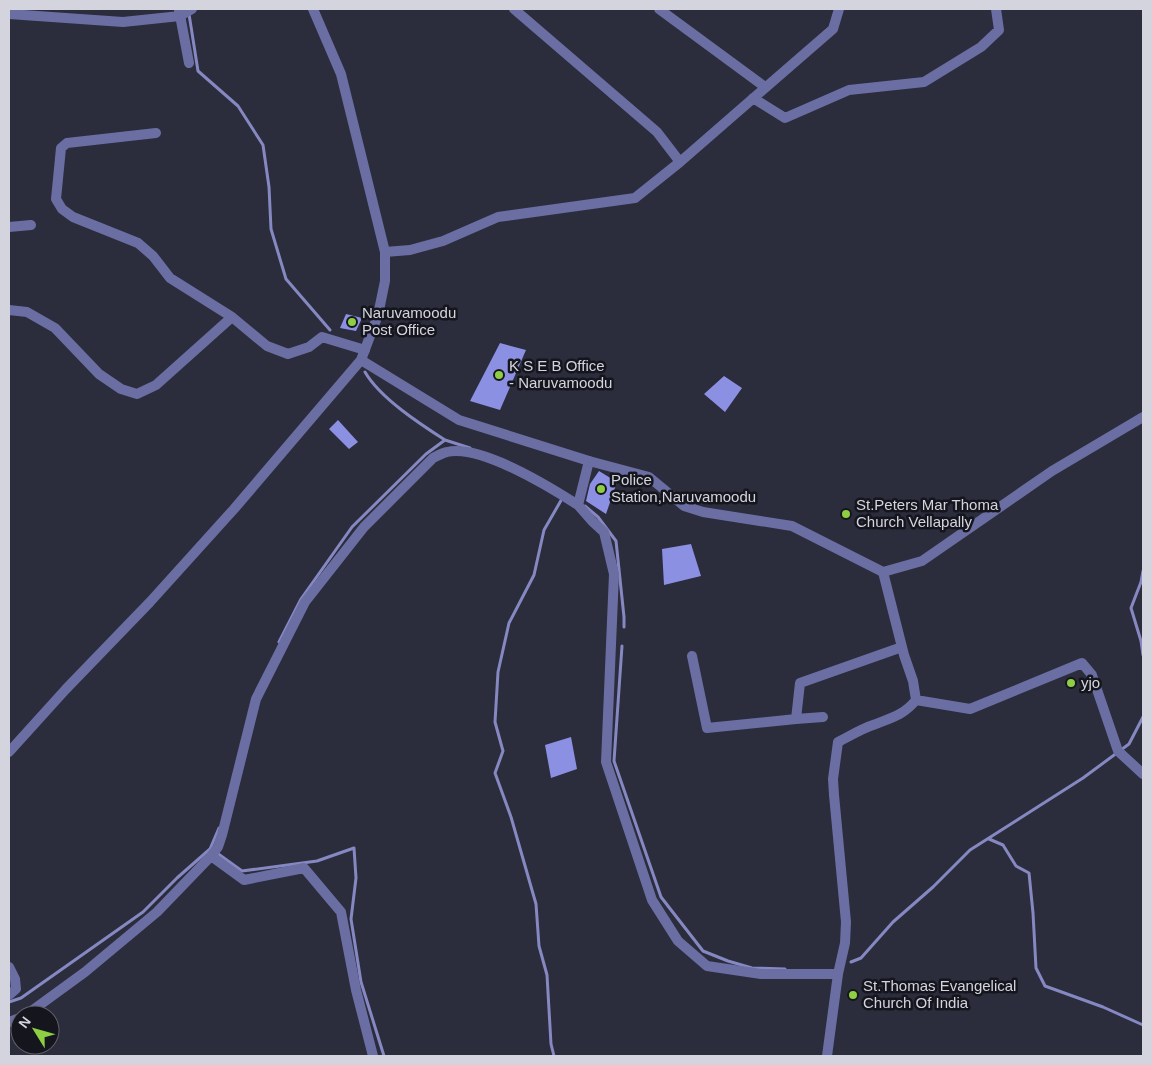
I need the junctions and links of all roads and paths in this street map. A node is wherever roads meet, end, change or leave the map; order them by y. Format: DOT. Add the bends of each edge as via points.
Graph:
graph roads {
  1 [pos="192,9"];
  2 [pos="313,9"];
  3 [pos="514,9"];
  4 [pos="659,9"];
  5 [pos="839,9"];
  6 [pos="996,9"];
  7 [pos="180,13"];
  8 [pos="9,14"];
  9 [pos="189,64"];
  10 [pos="765,87"];
  11 [pos="753,98"];
  12 [pos="156,133"];
  13 [pos="680,162"];
  14 [pos="31,225"];
  15 [pos="9,227"];
  16 [pos="385,252"];
  17 [pos="9,310"];
  18 [pos="232,317"];
  19 [pos="365,350"];
  20 [pos="361,360"];
  21 [pos="1143,417"];
  22 [pos="589,461"];
  23 [pos="574,502"];
  24 [pos="883,572"];
  25 [pos="902,648"];
  26 [pos="692,656"];
  27 [pos="916,700"];
  28 [pos="823,717"];
  29 [pos="796,719"];
  30 [pos="9,752"];
  31 [pos="1143,774"];
  32 [pos="214,853"];
  33 [pos="9,967"];
  34 [pos="838,974"];
  35 [pos="9,995"];
  36 [pos="39,1005"];
  37 [pos="373,1056"];
  38 [pos="827,1056"];
  1 -- 7 [label="street"];
  2 -- 16 [label="street" via="341,74"];
  3 -- 13 [label="street" via="656,132"];
  4 -- 10 [label="street"];
  5 -- 10 [label="street" via="833,29"];
  6 -- 11 [label="street" via="999,30 981,47 924,82 849,90 785,118"];
  7 -- 8 [label="street" via="123,22"];
  7 -- 9 [label="street"];
  10 -- 11 [label="street"];
  11 -- 13 [label="street"];
  12 -- 18 [label="street" via="67,142 61,148 56,199 62,209 73,217 138,243 170,278"];
  13 -- 16 [label="street" via="635,198 498,217 443,241 410,250"];
  14 -- 15 [label="street"];
  16 -- 19 [label="street" via="385,281 378,315"];
  17 -- 18 [label="street" via="27,312 55,328 99,374 120,389 137,394 156,385"];
  18 -- 19 [label="street" via="267,346 288,354 309,347 322,337"];
  19 -- 20 [label="street"];
  20 -- 22 [label="street" via="459,420"];
  20 -- 30 [label="street" via="234,510"];
  21 -- 24 [label="street" via="1052,471 922,561"];
  22 -- 23 [label="street"];
  22 -- 24 [label="street" via="649,477 684,506 792,526"];
  23 -- 32 [label="street" via="543,483 480,455 458,451 433,458 364,527 305,602 256,700 222,836"];
  23 -- 34 [label="street" via="604,532 614,574 606,762 652,900 678,941 707,966 761,974"];
  24 -- 25 [label="street"];
  25 -- 27 [label="street"];
  25 -- 29 [label="street" via="800,683"];
  26 -- 29 [label="street" via="707,728"];
  27 -- 31 [label="street" via="970,709 1082,663 1092,675 1118,751"];
  27 -- 34 [label="street" via="898,717 838,742 833,779 846,922"];
  28 -- 29 [label="street"];
  32 -- 36 [label="street" via="157,912"];
  32 -- 37 [label="street" via="244,880 304,868 341,912"];
  33 -- 35 [label="street" via="16,989"];
  34 -- 38 [label="street"];
}
